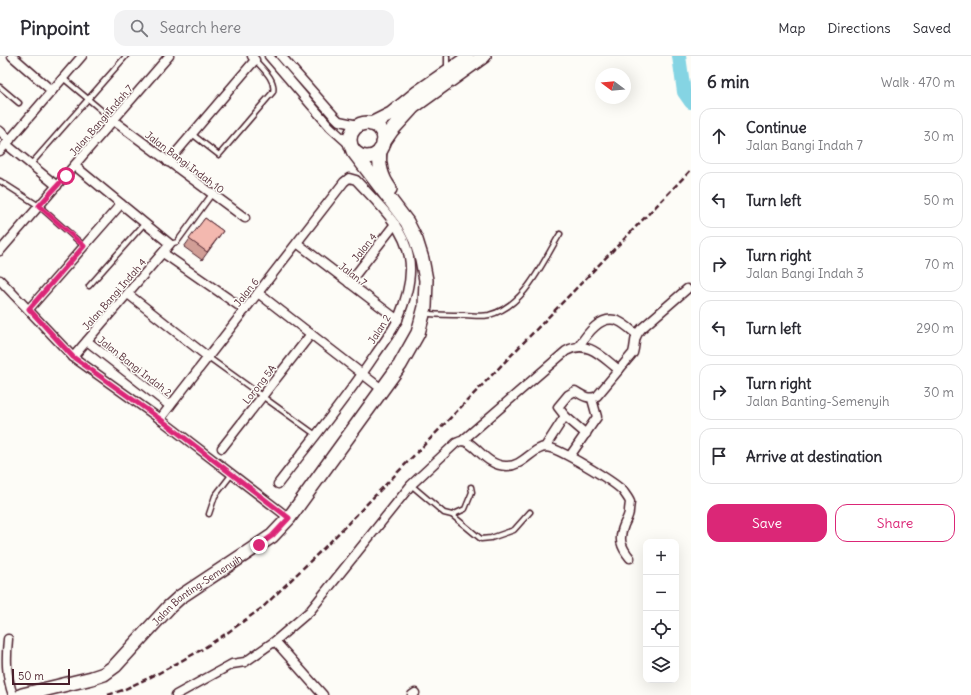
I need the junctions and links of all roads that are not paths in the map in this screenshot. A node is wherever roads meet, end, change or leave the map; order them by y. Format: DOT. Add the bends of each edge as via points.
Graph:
graph roads {
  1 [pos="12,56"];
  2 [pos="82,56"];
  3 [pos="126,56"];
  4 [pos="169,56"];
  5 [pos="269,56"];
  6 [pos="281,56"];
  7 [pos="447,56"];
  8 [pos="471,56"];
  9 [pos="484,56"];
  10 [pos="253,58"];
  11 [pos="447,71"];
  12 [pos="63,78"];
  13 [pos="0,87"];
  14 [pos="52,90"];
  15 [pos="88,99"];
  16 [pos="19,103"];
  17 [pos="114,121"];
  18 [pos="371,124"];
  19 [pos="358,125"];
  20 [pos="0,131"];
  21 [pos="192,134"];
  22 [pos="8,142"];
  23 [pos="382,147"];
  24 [pos="352,148"];
  25 [pos="0,151"];
  26 [pos="168,162"];
  27 [pos="31,165"];
  28 [pos="74,166"];
  29 [pos="349,178"];
  30 [pos="0,181"];
  31 [pos="57,186"];
  32 [pos="212,194"];
  33 [pos="121,204"];
  34 [pos="39,206"];
  35 [pos="245,218"];
  36 [pos="144,224"];
  37 [pos="395,224"];
  38 [pos="560,234"];
  39 [pos="297,243"];
  40 [pos="170,244"];
  41 [pos="84,246"];
  42 [pos="0,251"];
  43 [pos="163,253"];
  44 [pos="0,280"];
  45 [pos="349,283"];
  46 [pos="89,286"];
  47 [pos="687,289"];
  48 [pos="258,292"];
  49 [pos="128,294"];
  50 [pos="29,309"];
  51 [pos="245,310"];
  52 [pos="430,314"];
  53 [pos="398,320"];
  54 [pos="311,334"];
  55 [pos="636,334"];
  56 [pos="87,341"];
  57 [pos="579,346"];
  58 [pos="73,357"];
  59 [pos="208,357"];
  60 [pos="400,365"];
  61 [pos="619,370"];
  62 [pos="362,374"];
  63 [pos="383,390"];
  64 [pos="262,396"];
  65 [pos="592,398"];
  66 [pos="170,406"];
  67 [pos="565,416"];
  68 [pos="160,419"];
  69 [pos="586,434"];
  70 [pos="316,435"];
  71 [pos="462,441"];
  72 [pos="545,447"];
  73 [pos="222,448"];
  74 [pos="570,456"];
  75 [pos="232,474"];
  76 [pos="278,484"];
  77 [pos="411,485"];
  78 [pos="471,487"];
  79 [pos="530,512"];
  80 [pos="210,514"];
  81 [pos="452,515"];
  82 [pos="289,518"];
  83 [pos="630,558"];
  84 [pos="8,639"];
  85 [pos="275,641"];
  86 [pos="13,695"];
  87 [pos="22,695"];
  88 [pos="176,695"];
  89 [pos="323,695"];
  1 -- 14 [label="street"];
  2 -- 12 [label="street"];
  3 -- 15 [label="lane"];
  4 -- 17 [label="street, Jalan Bangi Indah 7"];
  5 -- 24 [label="street" via="330,127"];
  6 -- 19 [label="street" via="339,121"];
  7 -- 11 [label="lane"];
  8 -- 11 [label="main road"];
  9 -- 23 [label="main road" via="413,107 392,130"];
  10 -- 21 [label="street"];
  10 -- 21 [label="lane" via="273,82 273,92 220,155"];
  11 -- 18 [label="main road" via="391,114"];
  12 -- 14 [label="street"];
  12 -- 15 [label="lane"];
  13 -- 16 [label="lane"];
  14 -- 22 [label="street"];
  15 -- 17 [label="lane"];
  15 -- 27 [label="lane"];
  17 -- 26 [label="street, Jalan Bangi Indah 10"];
  17 -- 28 [label="street, Jalan Bangi Indah 7"];
  18 -- 19 [label="main road"];
  18 -- 23 [label="main road" via="381,131"];
  19 -- 24 [label="main road" via="351,134"];
  20 -- 22 [label="street"];
  21 -- 26 [label="street"];
  22 -- 25 [label="street"];
  22 -- 27 [label="street"];
  23 -- 24 [label="main road" via="374,156 367,157 359,156"];
  23 -- 52 [label="main road, Jalan Banting-Semenyih" via="379,167 382,175 386,184 413,218 423,235 430,256 433,283"];
  24 -- 60 [label="main road, Jalan Banting-Semenyih" via="407,222 422,259 426,280 425,307 418,333"];
  26 -- 32 [label="street, Jalan Bangi Indah 10"];
  27 -- 31 [label="street"];
  28 -- 31 [label="street, Jalan Bangi Indah 7"];
  28 -- 33 [label="street"];
  29 -- 37 [label="street, Jalan 2" via="356,180"];
  29 -- 39 [label="street, Jalan 6"];
  30 -- 34 [label="lane"];
  31 -- 34 [label="street, Jalan Bangi Indah 7"];
  32 -- 35 [label="street, Jalan Bangi Indah 10"];
  32 -- 40 [label="lane" via="177,242"];
  33 -- 36 [label="street"];
  33 -- 41 [label="street"];
  34 -- 41 [label="lane"];
  34 -- 42 [label="street, Jalan Bangi Indah 7"];
  36 -- 40 [label="street"];
  36 -- 46 [label="lane"];
  37 -- 45 [label="street, Jalan 4"];
  37 -- 53 [label="street, Jalan 2" via="409,257 410,274 408,290"];
  38 -- 52 [label="lane" via="529,285 513,302 489,315"];
  39 -- 45 [label="street, Jalan 7"];
  39 -- 48 [label="street, Jalan 6"];
  40 -- 43 [label="street, Jalan Bangi Indah 4"];
  41 -- 50 [label="street"];
  43 -- 49 [label="street, Jalan Bangi Indah 4"];
  43 -- 51 [label="street"];
  44 -- 50 [label="street"];
  45 -- 53 [label="street, Jalan 7"];
  47 -- 55 [label="street"];
  48 -- 51 [label="street, Jalan 6"];
  48 -- 54 [label="street"];
  49 -- 56 [label="street, Jalan Bangi Indah 4"];
  49 -- 59 [label="street"];
  50 -- 58 [label="street"];
  51 -- 59 [label="street, Jalan 6"];
  52 -- 60 [label="main road, Jalan Banting-Semenyih" via="421,340"];
  53 -- 62 [label="street, Jalan 2"];
  54 -- 62 [label="street"];
  54 -- 64 [label="street, Lorong 5A"];
  55 -- 57 [label="street" via="618,321 607,320 590,331"];
  55 -- 61 [label="street" via="635,347"];
  56 -- 58 [label="street, Jalan Bangi Indah 4"];
  56 -- 66 [label="street, Jalan Bangi Indah 2"];
  57 -- 61 [label="street" via="595,351"];
  57 -- 71 [label="street" via="566,352"];
  58 -- 68 [label="street"];
  59 -- 64 [label="lane"];
  59 -- 66 [label="street, Jalan 6"];
  60 -- 63 [label="main road, Jalan Banting-Semenyih"];
  61 -- 65 [label="street" via="597,396"];
  62 -- 63 [label="street"];
  62 -- 70 [label="street, Jalan 2"];
  63 -- 82 [label="main road, Jalan Banting-Semenyih"];
  64 -- 70 [label="lane"];
  64 -- 73 [label="street, Lorong 5A"];
  65 -- 67 [label="street" via="586,398 575,391 568,395 558,407"];
  65 -- 69 [label="street" via="597,417"];
  66 -- 68 [label="street, Jalan 6"];
  67 -- 69 [label="street"];
  67 -- 72 [label="street"];
  68 -- 75 [label="street"];
  69 -- 74 [label="street"];
  70 -- 76 [label="street, Jalan 2"];
  71 -- 72 [label="street" via="500,466 520,463"];
  71 -- 77 [label="street" via="456,443"];
  72 -- 74 [label="street"];
  74 -- 83 [label="street" via="623,492 630,502 629,514 620,538 623,549"];
  75 -- 80 [label="lane" via="215,496"];
  75 -- 82 [label="street"];
  77 -- 81 [label="lane" via="444,513"];
  77 -- 85 [label="street" via="310,611"];
  78 -- 81 [label="lane" via="472,492 466,509"];
  79 -- 81 [label="lane" via="514,530 481,539"];
  82 -- 87 [label="main road, Jalan Banting-Semenyih" via="272,536 169,606 115,666 104,674"];
  84 -- 86 [label="street" via="8,681"];
  85 -- 88 [label="street" via="245,662 232,664"];
  85 -- 89 [label="street"];
}
